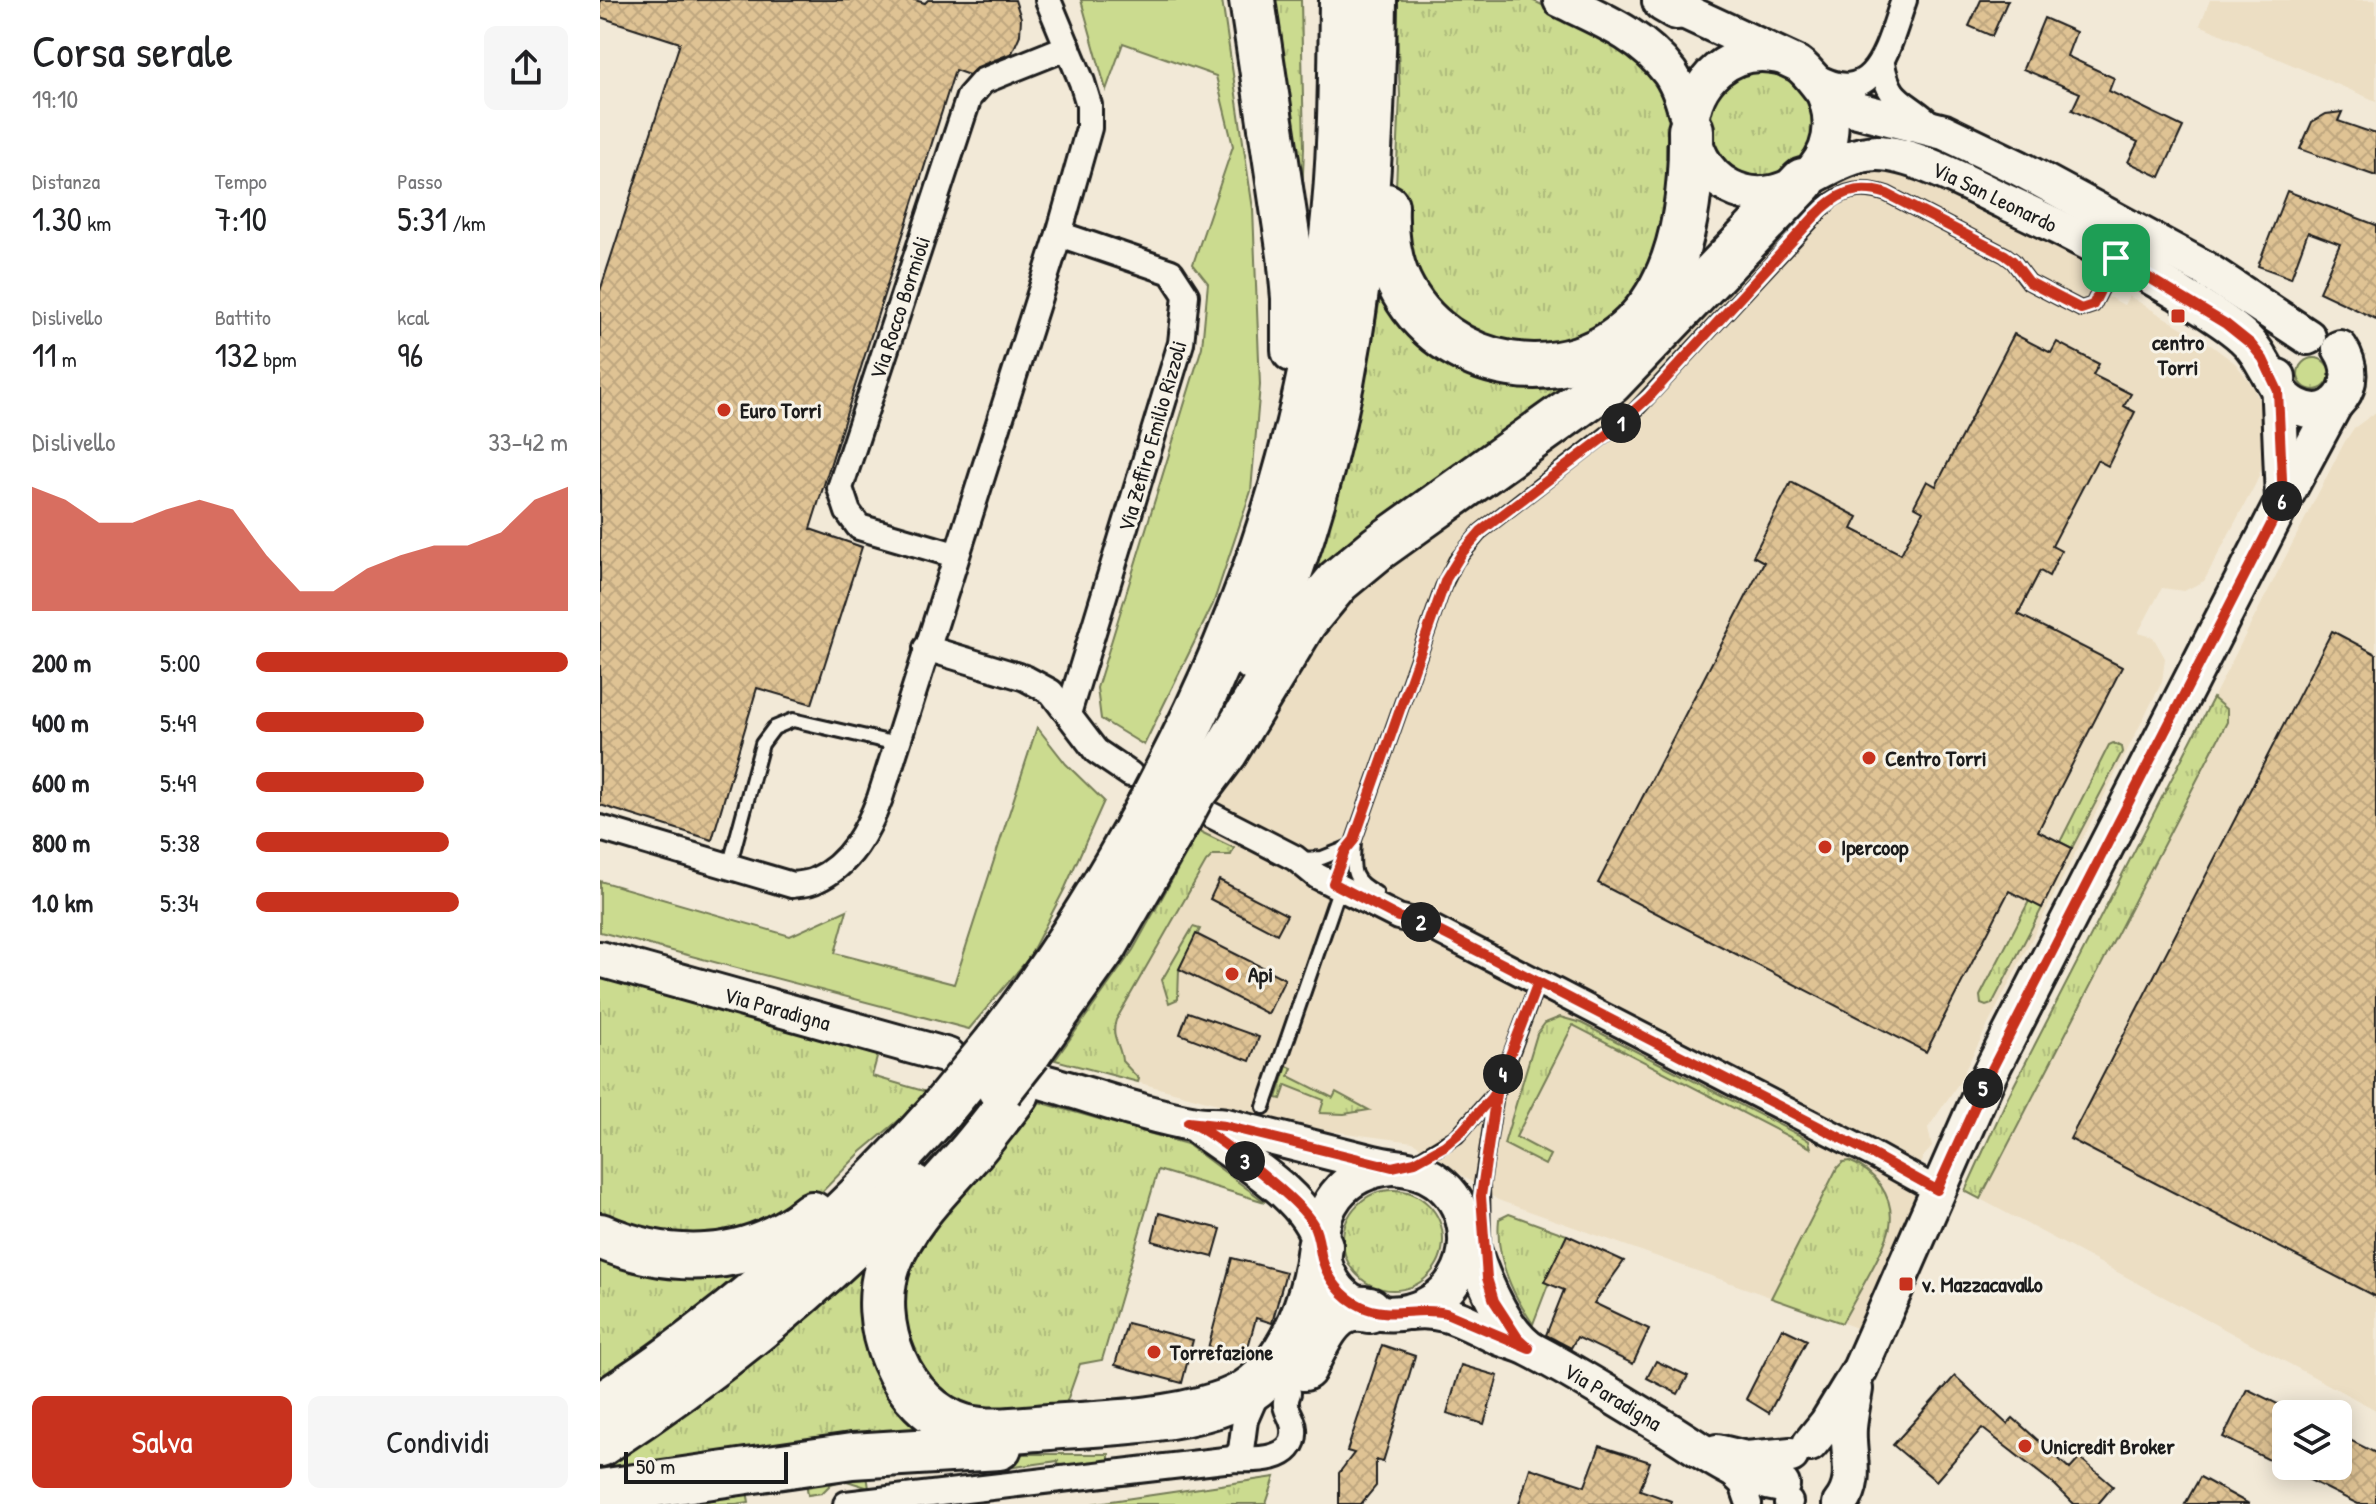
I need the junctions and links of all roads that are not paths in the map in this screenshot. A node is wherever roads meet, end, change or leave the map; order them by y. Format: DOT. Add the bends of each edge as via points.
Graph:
graph roads {
  1 [pos="1048,0"];
  2 [pos="1252,0"];
  3 [pos="1342,0"];
  4 [pos="1374,0"];
  5 [pos="1561,0"];
  6 [pos="1904,0"];
  7 [pos="1667,2"];
  8 [pos="1068,47"];
  9 [pos="1882,64"];
  10 [pos="1806,74"];
  11 [pos="1691,130"];
  12 [pos="1944,132"];
  13 [pos="1803,181"];
  14 [pos="1059,234"];
  15 [pos="2116,258"];
  16 [pos="2308,337"];
  17 [pos="2340,348"];
  18 [pos="2376,365"];
  19 [pos="2376,383"];
  20 [pos="2278,391"];
  21 [pos="2339,399"];
  22 [pos="2283,501"];
  23 [pos="1267,539"];
  24 [pos="955,555"];
  25 [pos="926,648"];
  26 [pos="1068,714"];
  27 [pos="897,744"];
  28 [pos="1176,798"];
  29 [pos="600,828"];
  30 [pos="1351,844"];
  31 [pos="1295,858"];
  32 [pos="729,867"];
  33 [pos="1336,885"];
  34 [pos="1423,923"];
  35 [pos="602,961"];
  36 [pos="1538,982"];
  37 [pos="948,1056"];
  38 [pos="1022,1069"];
  39 [pos="1497,1089"];
  40 [pos="1264,1107"];
  41 [pos="941,1110"];
  42 [pos="1188,1122"];
  43 [pos="1392,1167"];
  44 [pos="1937,1190"];
  45 [pos="1464,1222"];
  46 [pos="600,1236"];
  47 [pos="1320,1246"];
  48 [pos="1491,1295"];
  49 [pos="1387,1311"];
  50 [pos="1529,1348"];
  51 [pos="1860,1369"];
  52 [pos="1279,1382"];
  53 [pos="600,1406"];
  54 [pos="1236,1443"];
  55 [pos="600,1444"];
  56 [pos="1697,1447"];
  57 [pos="1724,1467"];
  58 [pos="1787,1485"];
  59 [pos="1852,1489"];
  60 [pos="600,1492"];
  61 [pos="846,1504"];
  62 [pos="1749,1504"];
  1 -- 8 [label="street"];
  2 -- 23 [label="highway" via="1287,229 1295,319 1288,411"];
  3 -- 23 [label="highway" via="1337,188 1323,305 1301,420"];
  4 -- 11 [label="highway" via="1389,46 1385,214 1390,259 1421,316 1475,353 1518,366 1560,365 1603,349 1639,320 1678,249"];
  4 -- 28 [label="highway" via="1363,252 1332,430 1281,597 1236,705"];
  5 -- 11 [label="street, Via San Leonardo" via="1650,50 1677,86"];
  6 -- 9 [label="street"];
  7 -- 10 [label="street, Via San Leonardo"];
  8 -- 14 [label="street" via="1089,105 1089,128"];
  8 -- 24 [label="street, Via Rocco Bormioli" via="983,81 969,97 840,488 859,527"];
  9 -- 10 [label="street" via="1853,86 1836,86"];
  9 -- 12 [label="street" via="1894,97"];
  10 -- 11 [label="street, Via San Leonardo" via="1759,54 1745,55 1719,68 1701,89"];
  10 -- 12 [label="street, Via San Leonardo" via="1844,107"];
  10 -- 13 [label="street" via="1831,115 1830,140 1820,163"];
  11 -- 13 [label="street, Via San Leonardo" via="1707,169 1729,187 1769,194"];
  12 -- 16 [label="street, Via San Leonardo" via="2185,257"];
  13 -- 15 [label="street, Via San Leonardo" via="1854,156 1901,156"];
  13 -- 28 [label="highway" via="1610,382 1338,581 1304,622 1225,752"];
  14 -- 24 [label="street"];
  14 -- 26 [label="street, Via Zeffiro Emilio Rizzoli" via="1171,272 1186,295 1181,343"];
  15 -- 20 [label="street, Via San Leonardo" via="2241,335 2263,359"];
  15 -- 30 [label="lane" via="2093,305 2081,309 2029,282 2005,255 1887,194 1855,190 1834,198 1632,414 1488,525 1462,553 1443,587"];
  16 -- 17 [label="street, Via San Leonardo"];
  16 -- 20 [label="street" via="2282,355"];
  17 -- 18 [label="street, Via San Leonardo"];
  17 -- 21 [label="street" via="2350,370"];
  19 -- 21 [label="street"];
  20 -- 21 [label="street" via="2311,410"];
  20 -- 22 [label="street"];
  21 -- 22 [label="street"];
  22 -- 44 [label="street" via="1997,1059"];
  23 -- 28 [label="highway"];
  24 -- 25 [label="street"];
  25 -- 26 [label="street" via="1025,678 1051,692"];
  25 -- 27 [label="street"];
  26 -- 28 [label="street" via="1104,758"];
  27 -- 32 [label="street" via="874,815 859,844 839,865 816,881 792,885"];
  27 -- 32 [label="lane" via="793,720 774,728 762,744"];
  28 -- 31 [label="street"];
  28 -- 38 [label="highway" via="1119,923"];
  28 -- 38 [label="highway" via="1045,977"];
  29 -- 32 [label="street"];
  30 -- 31 [label="lane" via="1322,858"];
  30 -- 33 [label="lane"];
  30 -- 34 [label="lane" via="1357,880"];
  31 -- 33 [label="street"];
  33 -- 34 [label="street" via="1398,917"];
  33 -- 40 [label="lane"];
  34 -- 36 [label="street"];
  35 -- 37 [label="street, Via Paradigna"];
  36 -- 39 [label="lane"];
  36 -- 44 [label="street"];
  38 -- 41 [label="highway, bridge"];
  38 -- 42 [label="street, Via Paradigna"];
  38 -- 52 [label="highway" via="917,1214 889,1263 882,1289 883,1329 902,1374 922,1401 946,1420 977,1430 1074,1425 1215,1406"];
  38 -- 55 [label="highway" via="829,1269 701,1375"];
  39 -- 43 [label="lane" via="1450,1141 1415,1162"];
  39 -- 48 [label="lane" via="1481,1196"];
  41 -- 46 [label="highway" via="804,1221 761,1246 721,1256 679,1257"];
  41 -- 53 [label="highway" via="868,1188 771,1278"];
  42 -- 43 [label="street, Via Paradigna" via="1225,1126"];
  42 -- 47 [label="street, Via Paradigna" via="1289,1198 1312,1223"];
  43 -- 45 [label="street, Via Paradigna" via="1416,1170 1437,1181"];
  43 -- 47 [label="street" via="1368,1171 1339,1191 1326,1211"];
  44 -- 51 [label="street"];
  45 -- 48 [label="street, Via Paradigna"];
  45 -- 49 [label="street" via="1464,1258 1454,1280 1428,1305"];
  47 -- 49 [label="street, Via Paradigna" via="1326,1270 1339,1290 1358,1305"];
  47 -- 52 [label="highway"];
  48 -- 50 [label="street, Via Paradigna"];
  49 -- 50 [label="street, Via Paradigna" via="1446,1313"];
  49 -- 52 [label="highway" via="1351,1308 1339,1313"];
  50 -- 56 [label="street, Via Paradigna"];
  51 -- 58 [label="street"];
  51 -- 59 [label="street" via="1849,1430"];
  52 -- 54 [label="highway" via="1271,1410"];
  54 -- 60 [label="highway" via="1219,1435 1169,1442 852,1456"];
  54 -- 61 [label="street"];
  56 -- 57 [label="street, Via Paradigna"];
  56 -- 58 [label="street, Via Paradigna" via="1746,1459"];
  57 -- 58 [label="street, Via Paradigna" via="1757,1481"];
  57 -- 62 [label="street, Via Paradigna" via="1742,1484"];
  58 -- 59 [label="street, Via Paradigna" via="1828,1445 1840,1452"];
}
